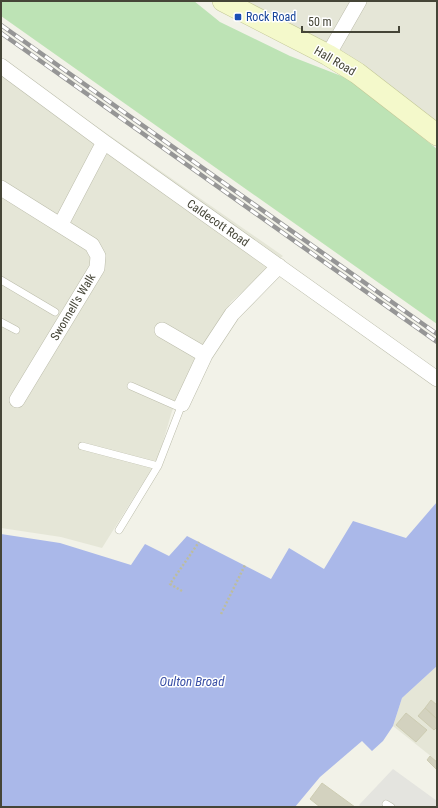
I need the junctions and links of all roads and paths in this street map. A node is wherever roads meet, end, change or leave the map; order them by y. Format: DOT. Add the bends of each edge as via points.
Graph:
graph roads {
  1 [pos="223,1"];
  2 [pos="359,1"];
  3 [pos="328,55"];
  4 [pos="1,66"];
  5 [pos="437,135"];
  6 [pos="104,142"];
  7 [pos="1,188"];
  8 [pos="61,224"];
  9 [pos="279,266"];
  10 [pos="1,280"];
  11 [pos="55,312"];
  12 [pos="1,322"];
  13 [pos="16,330"];
  14 [pos="162,330"];
  15 [pos="205,355"];
  16 [pos="437,379"];
  17 [pos="131,386"];
  18 [pos="17,400"];
  19 [pos="181,406"];
  20 [pos="82,446"];
  21 [pos="158,466"];
  22 [pos="119,530"];
  23 [pos="199,542"];
  24 [pos="244,565"];
  25 [pos="182,591"];
  26 [pos="221,614"];
  1 -- 3 [label="street, Hall Road"];
  2 -- 3 [label="street"];
  3 -- 5 [label="street, Hall Road" via="358,73"];
  4 -- 6 [label="street, Caldecott Road"];
  6 -- 8 [label="street"];
  6 -- 9 [label="street, Caldecott Road"];
  7 -- 8 [label="street, Swonnell's Walk"];
  8 -- 18 [label="street, Swonnell's Walk" via="92,245 98,256 97,268"];
  9 -- 15 [label="street" via="232,314"];
  9 -- 16 [label="street, Caldecott Road"];
  10 -- 11 [label="lane"];
  12 -- 13 [label="lane"];
  14 -- 15 [label="street"];
  15 -- 19 [label="street"];
  17 -- 19 [label="lane"];
  19 -- 21 [label="lane"];
  20 -- 21 [label="lane"];
  21 -- 22 [label="lane"];
  23 -- 25 [label="path" via="170,584"];
  24 -- 26 [label="path"];
}
